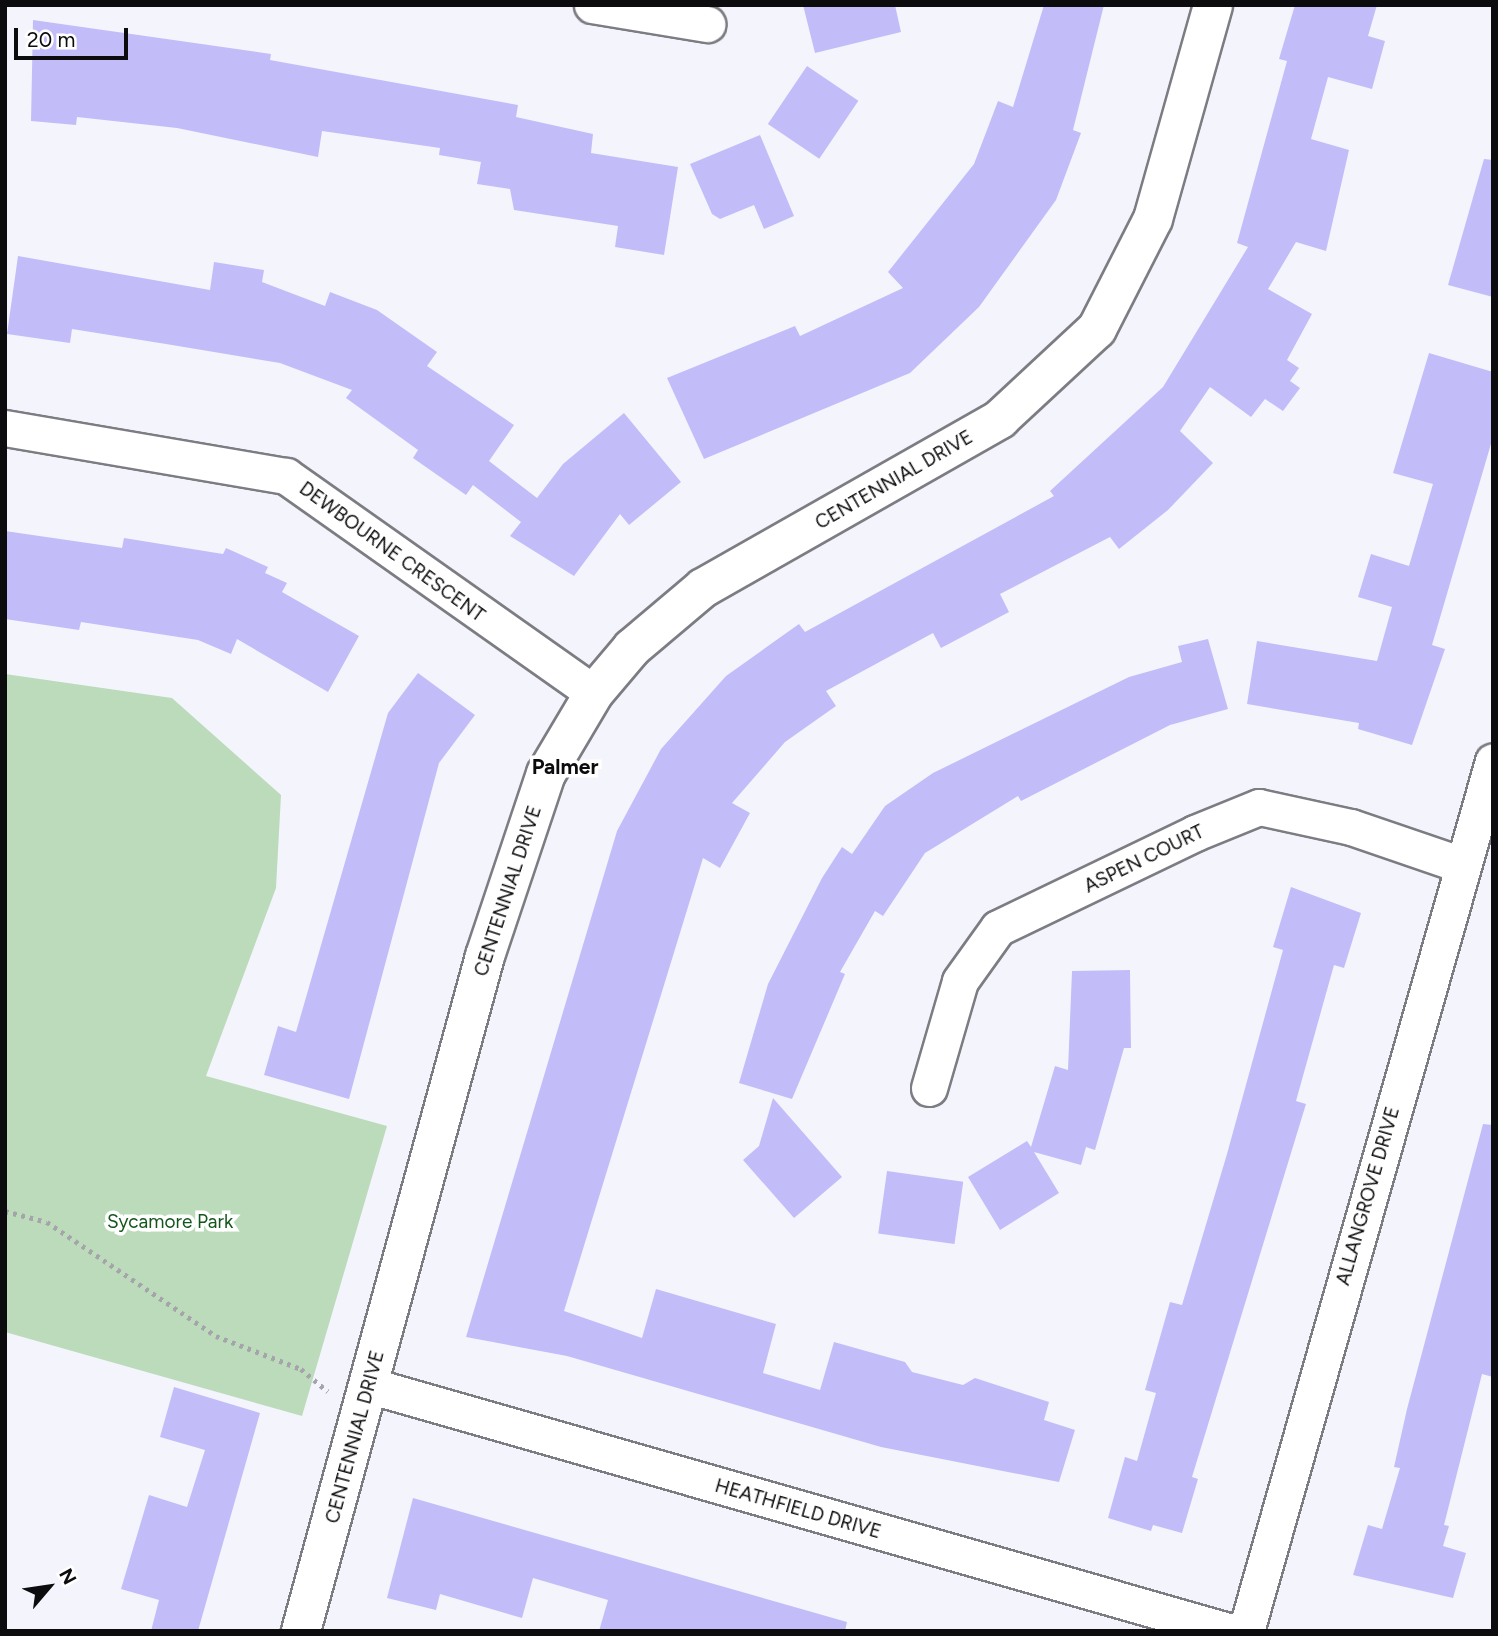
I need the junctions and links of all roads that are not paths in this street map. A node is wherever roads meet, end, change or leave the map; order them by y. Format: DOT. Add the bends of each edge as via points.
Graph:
graph roads {
  1 [pos="592,5"];
  2 [pos="1213,5"];
  3 [pos="707,24"];
  4 [pos="5,428"];
  5 [pos="594,693"];
  6 [pos="1493,761"];
  7 [pos="1462,865"];
  8 [pos="929,1088"];
  9 [pos="365,1402"];
  10 [pos="301,1631"];
  11 [pos="1228,1631"];
  12 [pos="1246,1631"];
  1 -- 3 [label="street"];
  2 -- 5 [label="street, CENTENNIAL DRIVE" via="1153,219 1097,329 1000,419 703,588 632,648"];
  4 -- 5 [label="street, DEWBOURNE CRESCENT" via="286,476"];
  5 -- 9 [label="street, CENTENNIAL DRIVE" via="547,774 485,956"];
  6 -- 7 [label="street, ALLANGROVE DRIVE"];
  7 -- 8 [label="street, ASPEN COURT" via="1351,827 1259,807 1195,833 998,928 960,981"];
  7 -- 12 [label="street, ALLANGROVE DRIVE"];
  9 -- 10 [label="street, CENTENNIAL DRIVE"];
  9 -- 11 [label="street, HEATHFIELD DRIVE"];
}
